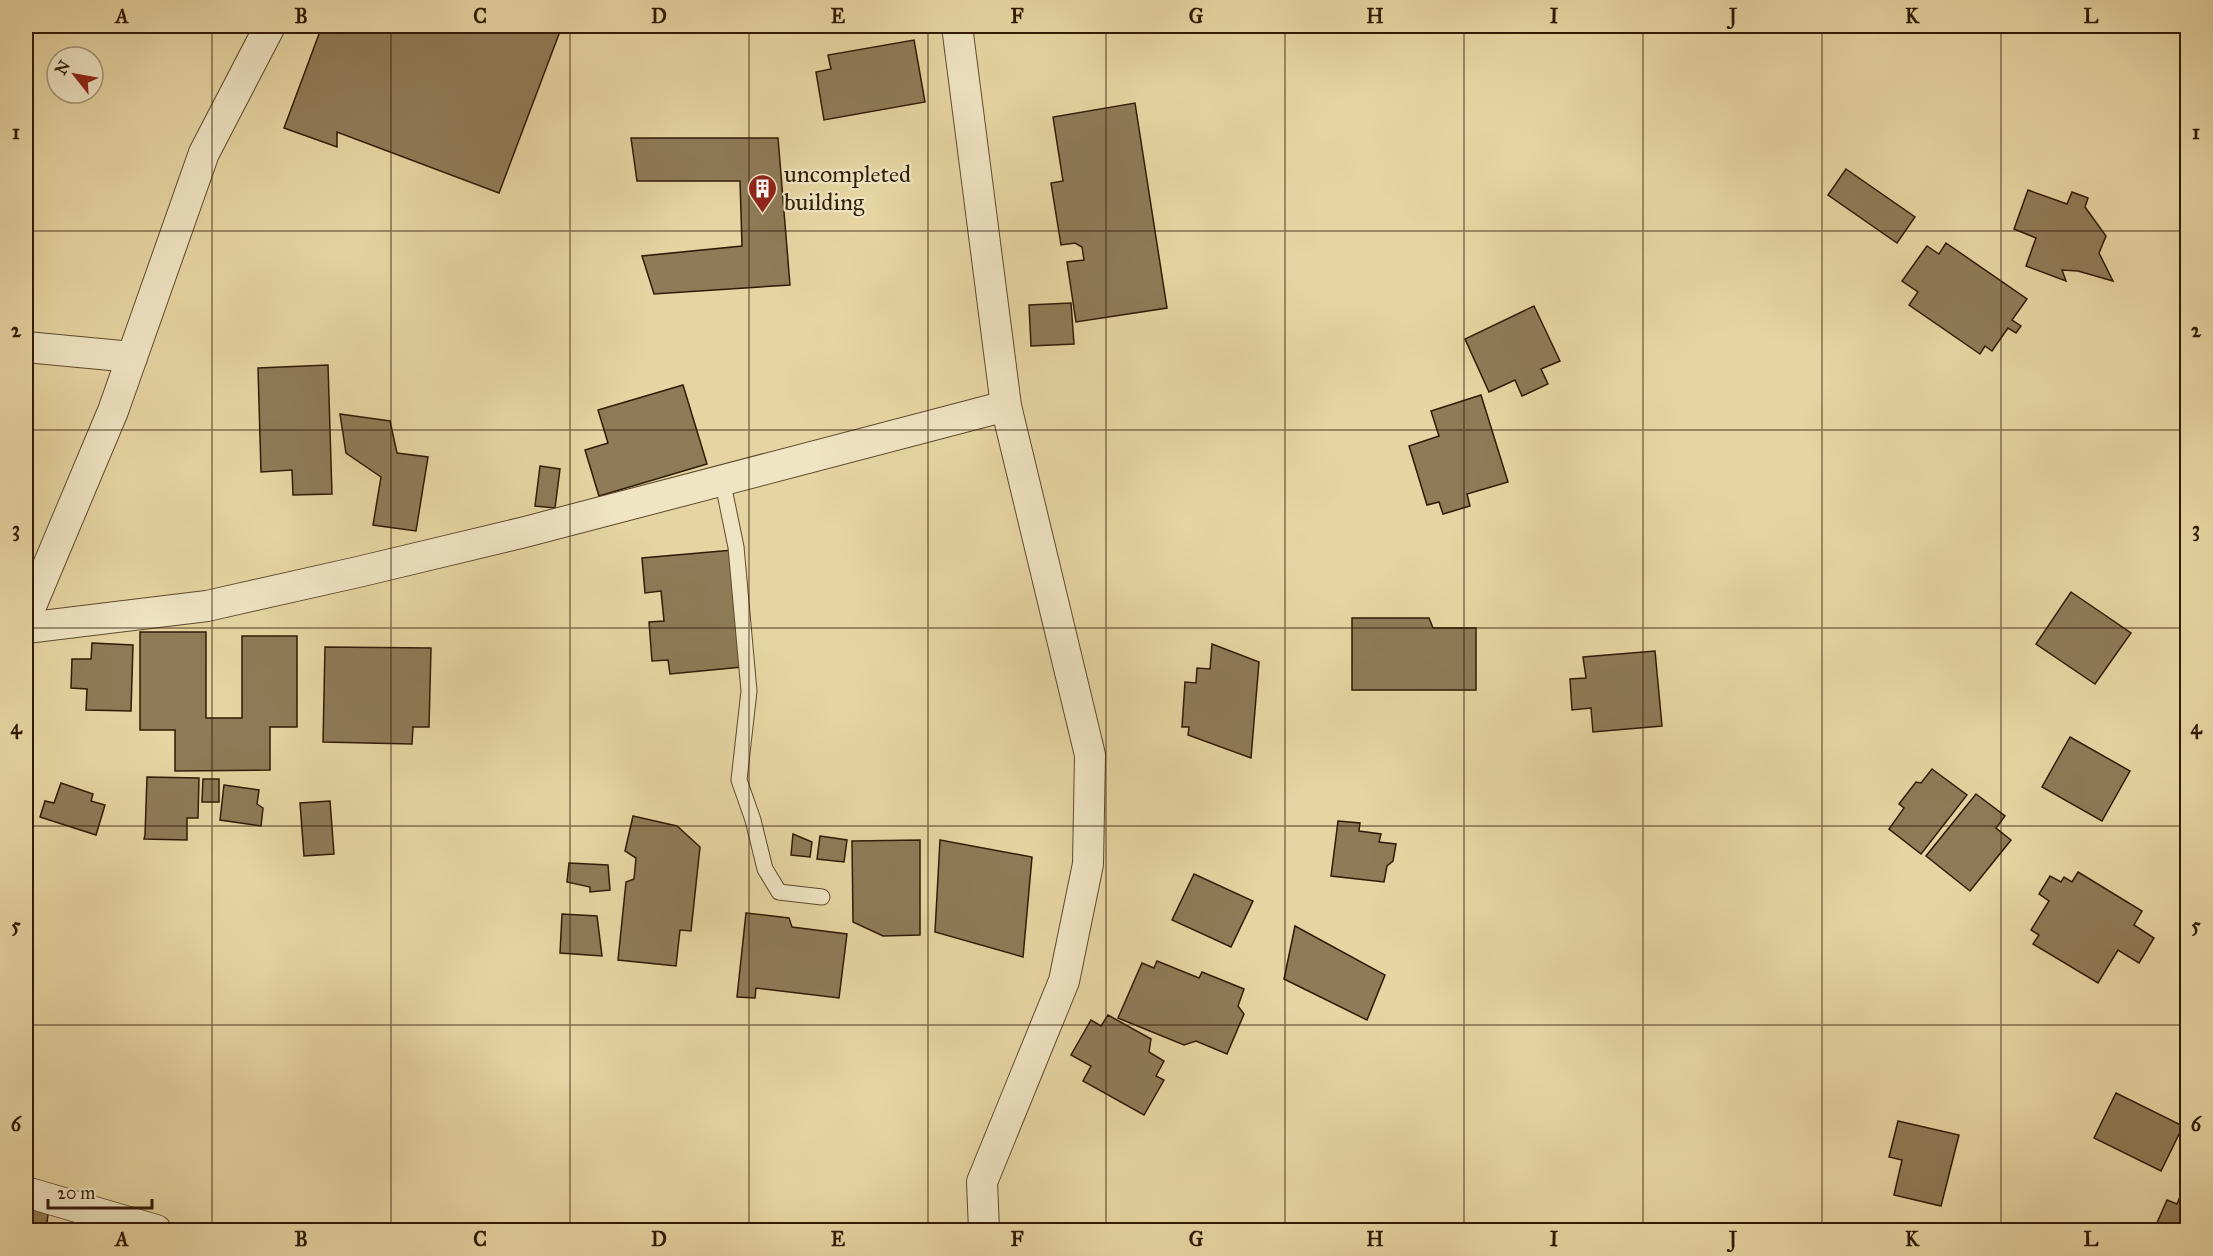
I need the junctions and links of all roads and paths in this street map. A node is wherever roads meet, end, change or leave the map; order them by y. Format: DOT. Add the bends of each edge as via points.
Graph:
graph roads {
  1 [pos="270,26"];
  2 [pos="957,26"];
  3 [pos="26,347"];
  4 [pos="132,357"];
  5 [pos="1006,406"];
  6 [pos="722,479"];
  7 [pos="26,618"];
  8 [pos="26,628"];
  9 [pos="822,897"];
  10 [pos="26,1192"];
  11 [pos="156,1230"];
  12 [pos="984,1230"];
  1 -- 4 [label="street" via="204,153"];
  2 -- 5 [label="street"];
  3 -- 4 [label="street"];
  4 -- 7 [label="street"];
  5 -- 6 [label="street"];
  5 -- 12 [label="street" via="1090,755 1088,864 1064,981 982,1182"];
  6 -- 8 [label="street" via="525,532 207,606"];
  6 -- 9 [label="lane" via="736,547 749,691 739,780 765,869 779,892"];
  10 -- 11 [label="street"];
}
